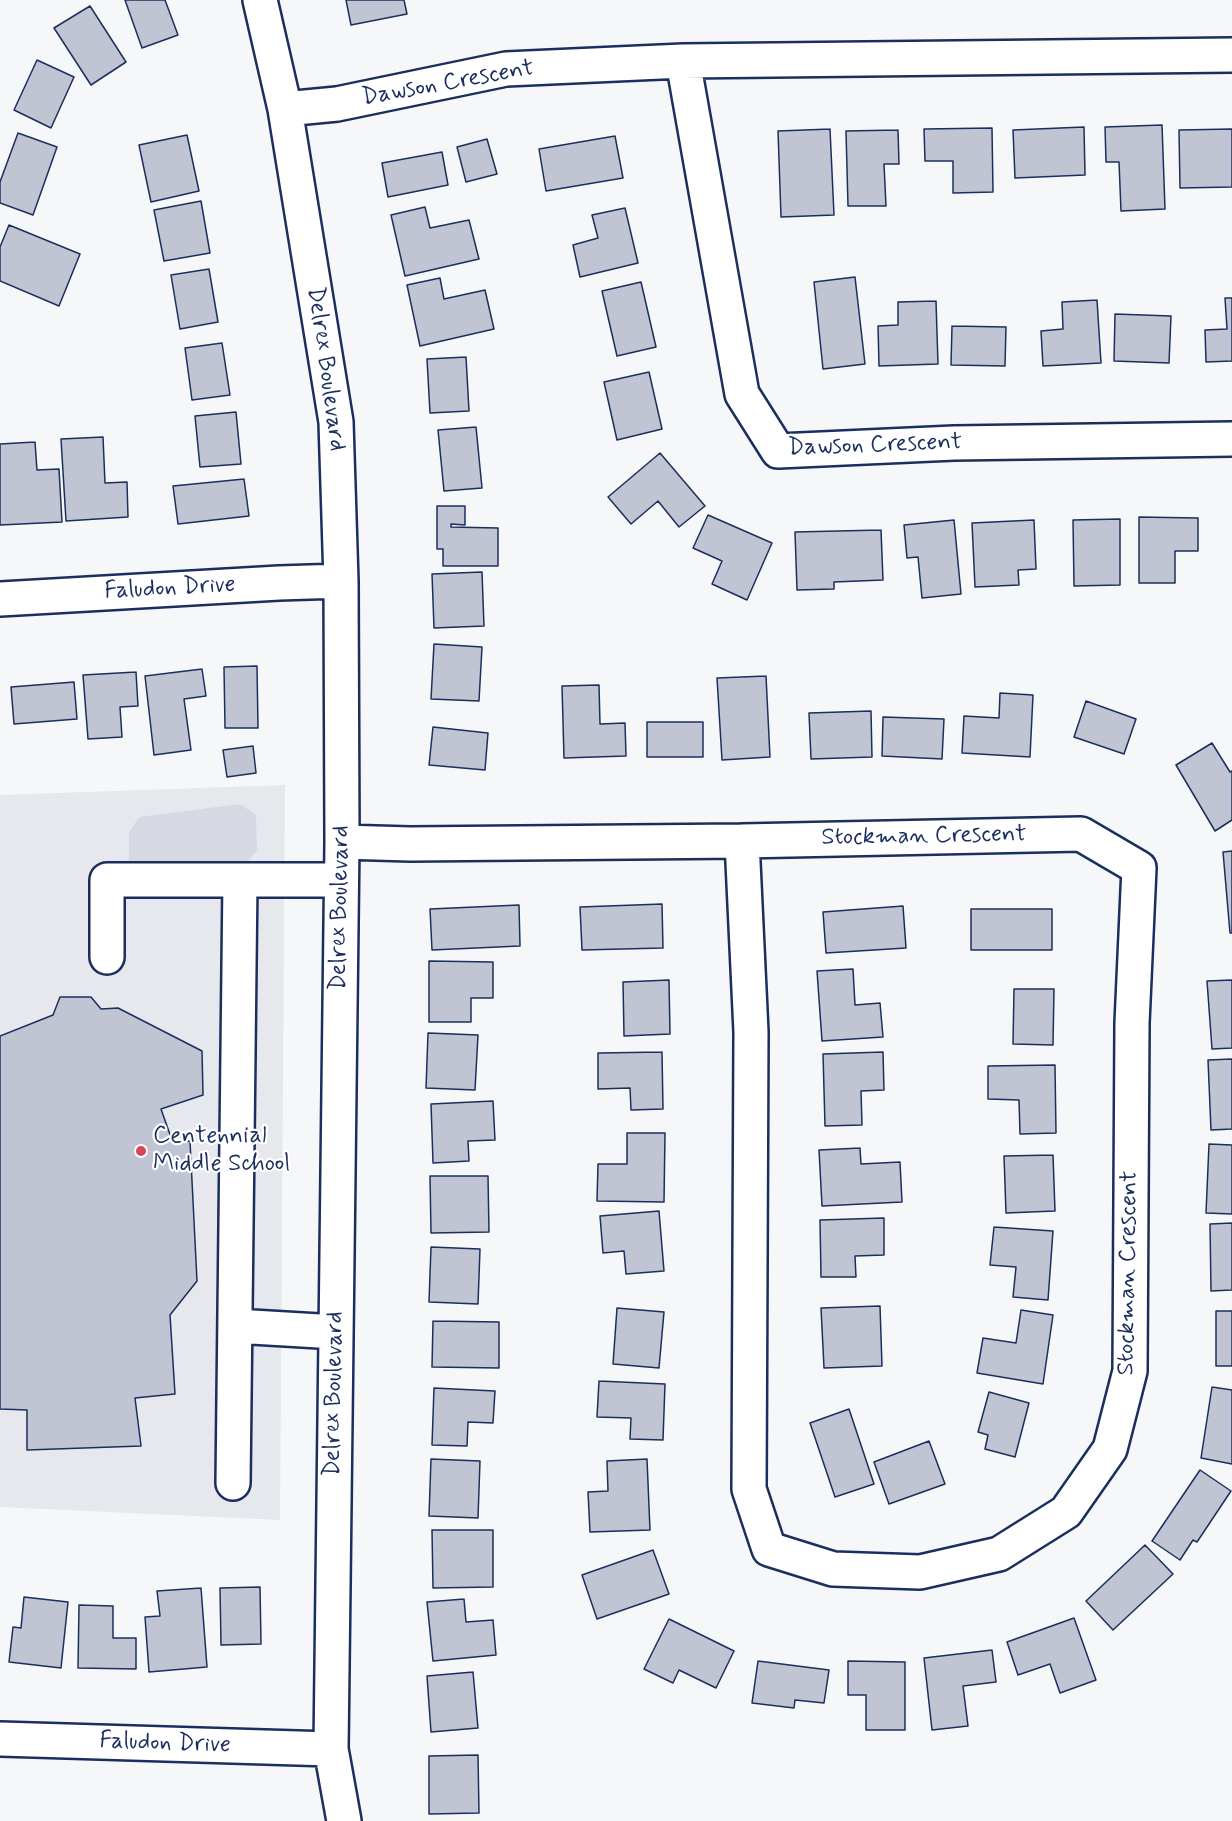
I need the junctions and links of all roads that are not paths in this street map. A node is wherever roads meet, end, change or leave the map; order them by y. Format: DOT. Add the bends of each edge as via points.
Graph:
graph roads {
  1 [pos="260,0"];
  2 [pos="1232,55"];
  3 [pos="683,61"];
  4 [pos="285,109"];
  5 [pos="1232,440"];
  6 [pos="340,581"];
  7 [pos="0,599"];
  8 [pos="742,841"];
  9 [pos="342,842"];
  10 [pos="240,880"];
  11 [pos="342,880"];
  12 [pos="107,957"];
  13 [pos="235,1326"];
  14 [pos="336,1332"];
  15 [pos="233,1483"];
  16 [pos="0,1739"];
  17 [pos="331,1749"];
  18 [pos="344,1821"];
  1 -- 4 [label="street, Delrex Boulevard"];
  2 -- 3 [label="street, Dawson Crescent"];
  3 -- 4 [label="street, Dawson Crescent" via="506,69 337,104"];
  3 -- 5 [label="street, Dawson Crescent" via="742,393 778,451 954,443"];
  4 -- 6 [label="street, Delrex Boulevard" via="336,422"];
  6 -- 7 [label="street, Faludon Drive"];
  6 -- 9 [label="street, Delrex Boulevard"];
  8 -- 8 [label="street, Stockman Crescent" via="751,1032 748,1490 769,1549 833,1569 920,1572 999,1554 1065,1512 1072,1503 1110,1449 1130,1371 1132,1023 1139,868 1081,834"];
  8 -- 9 [label="street, Stockman Crescent"];
  9 -- 11 [label="street, Delrex Boulevard"];
  10 -- 11 [label="street"];
  10 -- 12 [label="street" via="107,880"];
  10 -- 13 [label="street"];
  11 -- 14 [label="street, Delrex Boulevard"];
  13 -- 14 [label="street"];
  13 -- 15 [label="street"];
  14 -- 17 [label="street, Delrex Boulevard"];
  16 -- 17 [label="street, Faludon Drive"];
  17 -- 18 [label="street, Delrex Boulevard"];
}
